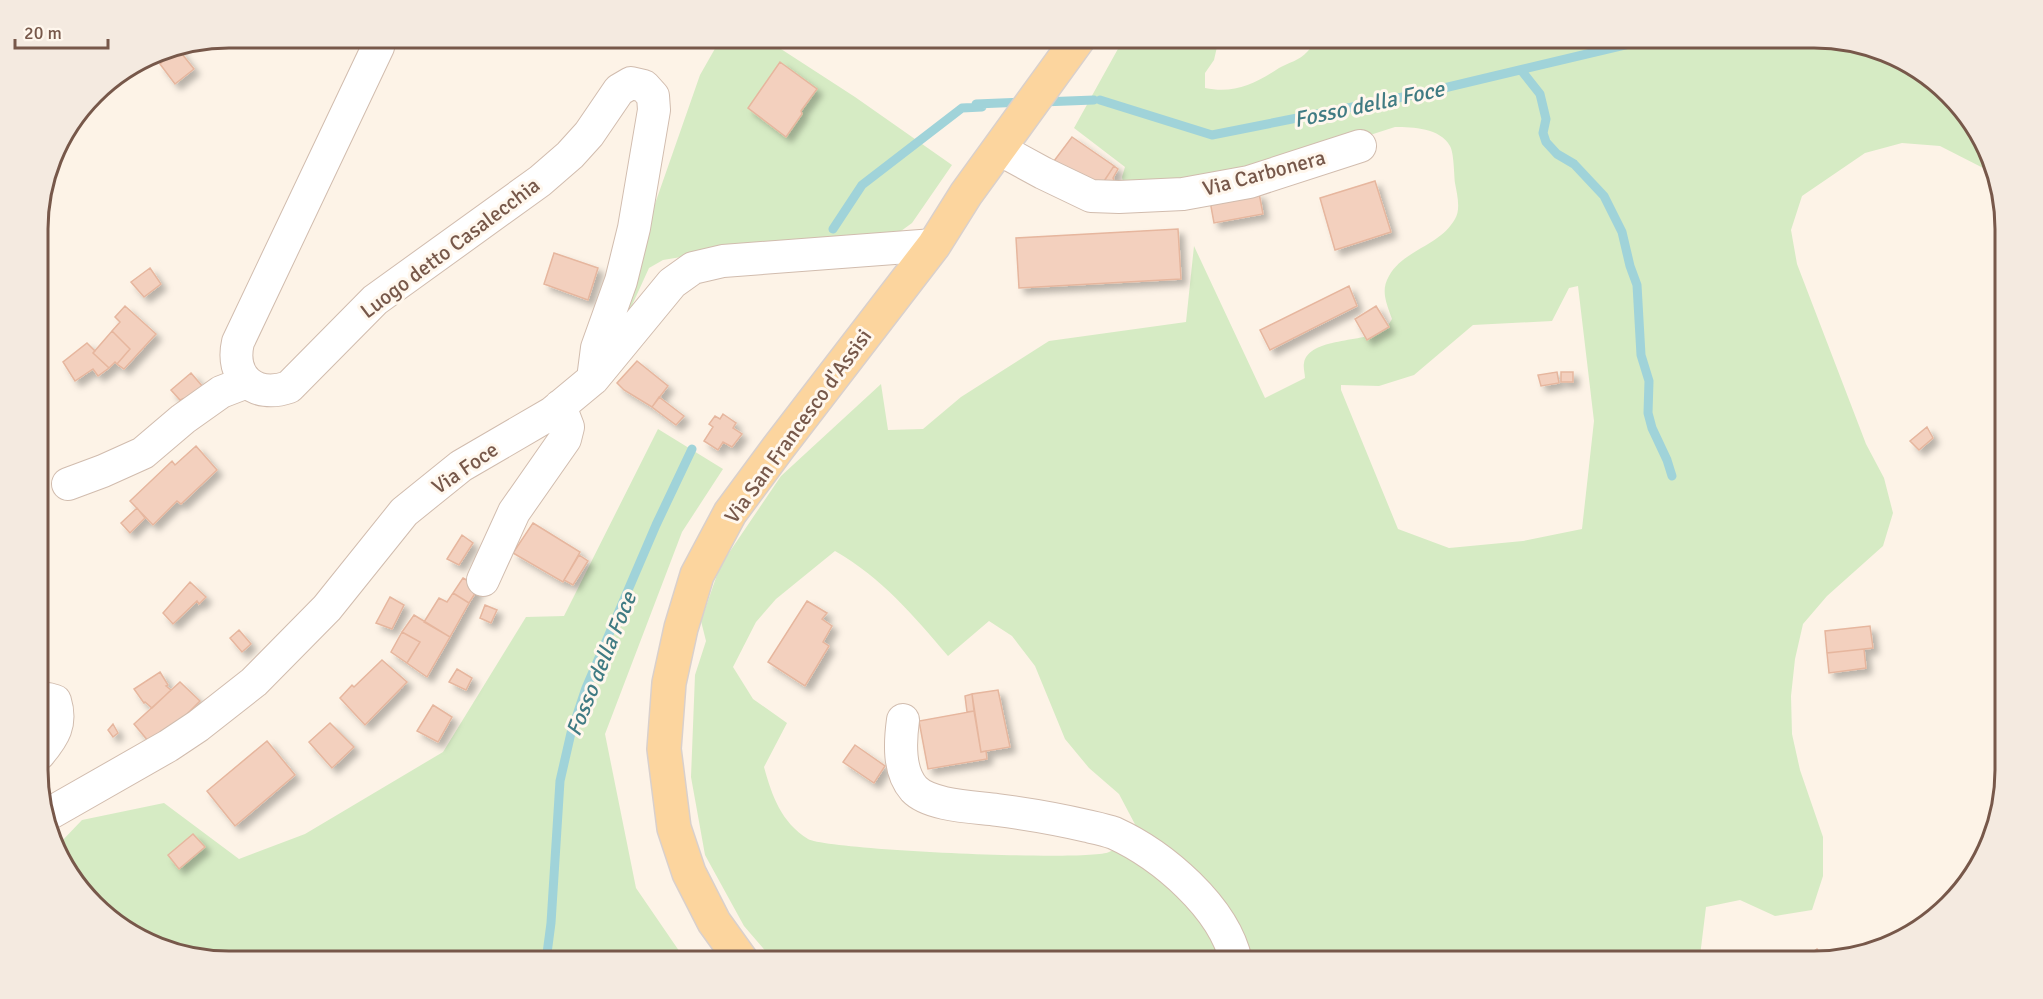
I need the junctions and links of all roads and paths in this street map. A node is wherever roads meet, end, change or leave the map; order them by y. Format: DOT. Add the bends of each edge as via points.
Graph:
graph roads {
  1 [pos="378,48"];
  2 [pos="1072,48"];
  3 [pos="1360,146"];
  4 [pos="999,149"];
  5 [pos="933,245"];
  6 [pos="593,379"];
  7 [pos="247,382"];
  8 [pos="560,406"];
  9 [pos="68,484"];
  10 [pos="483,580"];
  11 [pos="48,699"];
  12 [pos="903,720"];
  13 [pos="48,740"];
  14 [pos="53,812"];
  15 [pos="735,951"];
  16 [pos="1232,951"];
  1 -- 7 [label="street" via="238,342 236,364"];
  2 -- 4 [label="main road, Via San Francesco d'Assisi"];
  3 -- 4 [label="street, Via Carbonera" via="1249,182 1183,194 1119,197 1091,196"];
  4 -- 5 [label="main road, Via San Francesco d'Assisi"];
  5 -- 6 [label="street, Via Foce" via="723,261 693,268 672,283"];
  5 -- 15 [label="main road, Via San Francesco d'Assisi" via="730,513 697,575 681,628 669,683 664,749 674,828 689,873 714,922"];
  6 -- 7 [label="street, Luogo detto Casalecchia" via="597,348 621,281 634,228 654,110 653,96 638,83 619,90 570,155 375,300 289,387 267,391"];
  6 -- 8 [label="street, Via Foce"];
  7 -- 9 [label="street" via="220,392 143,453"];
  8 -- 10 [label="street" via="568,427 565,439 514,512"];
  8 -- 14 [label="street, Via Foce" via="461,466 404,512 327,608 254,682 168,746"];
  11 -- 13 [label="street" via="55,701 59,714"];
  12 -- 16 [label="street" via="900,742 904,773 915,790 932,800 1048,817 1112,832 1161,861 1201,897"];
}
